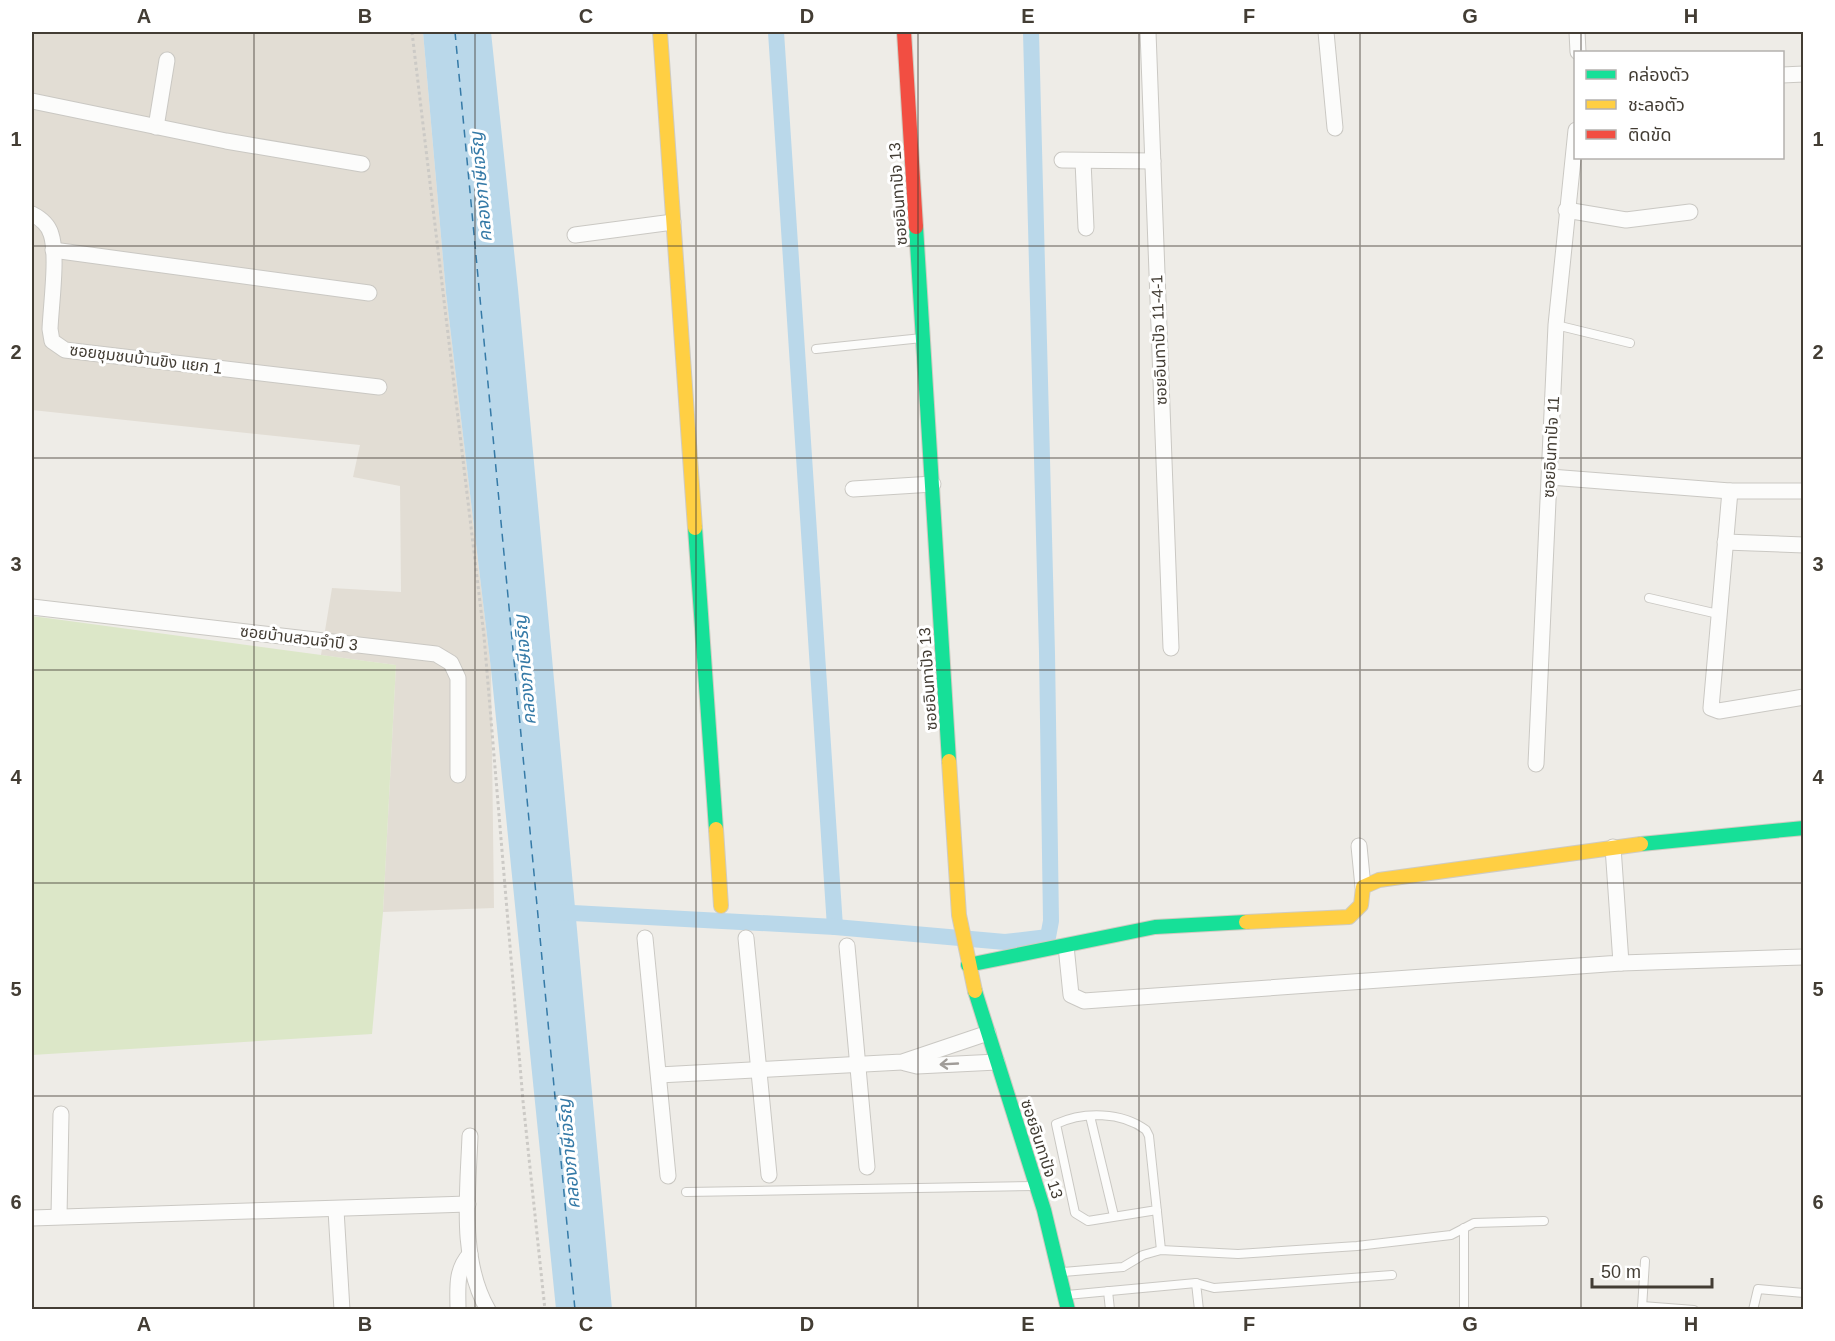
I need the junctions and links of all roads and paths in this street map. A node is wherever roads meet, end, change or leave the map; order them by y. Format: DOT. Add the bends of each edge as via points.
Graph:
graph roads {
  1 [pos="412,32"];
  2 [pos="660,32"];
  3 [pos="904,32"];
  4 [pos="1148,32"];
  5 [pos="1326,32"];
  6 [pos="1577,32"];
  7 [pos="1578,51"];
  8 [pos="167,60"];
  9 [pos="1803,74"];
  10 [pos="1784,75"];
  11 [pos="32,101"];
  12 [pos="156,127"];
  13 [pos="1335,128"];
  14 [pos="1574,139"];
  15 [pos="1062,160"];
  16 [pos="1153,160"];
  17 [pos="1083,161"];
  18 [pos="362,164"];
  19 [pos="1566,210"];
  20 [pos="1690,212"];
  21 [pos="32,214"];
  22 [pos="673,222"];
  23 [pos="1086,228"];
  24 [pos="575,235"];
  25 [pos="53,250"];
  26 [pos="369,293"];
  27 [pos="1556,324"];
  28 [pos="923,338"];
  29 [pos="1630,343"];
  30 [pos="816,349"];
  31 [pos="379,387"];
  32 [pos="1550,477"];
  33 [pos="933,484"];
  34 [pos="853,489"];
  35 [pos="1730,491"];
  36 [pos="1803,491"];
  37 [pos="1725,542"];
  38 [pos="1803,545"];
  39 [pos="1649,598"];
  40 [pos="32,607"];
  41 [pos="1718,614"];
  42 [pos="1171,648"];
  43 [pos="1803,698"];
  44 [pos="1536,764"];
  45 [pos="458,775"];
  46 [pos="1803,828"];
  47 [pos="1359,846"];
  48 [pos="1613,847"];
  49 [pos="1363,887"];
  50 [pos="721,906"];
  51 [pos="645,938"];
  52 [pos="746,938"];
  53 [pos="847,946"];
  54 [pos="1066,946"];
  55 [pos="1803,957"];
  56 [pos="1621,963"];
  57 [pos="968,965"];
  58 [pos="988,1033"];
  59 [pos="902,1062"];
  60 [pos="997,1062"];
  61 [pos="859,1065"];
  62 [pos="758,1070"];
  63 [pos="659,1075"];
  64 [pos="61,1114"];
  65 [pos="1090,1116"];
  66 [pos="470,1136"];
  67 [pos="867,1167"];
  68 [pos="769,1175"];
  69 [pos="668,1176"];
  70 [pos="1037,1186"];
  71 [pos="686,1192"];
  72 [pos="468,1204"];
  73 [pos="336,1210"];
  74 [pos="1157,1210"];
  75 [pos="59,1216"];
  76 [pos="1114,1216"];
  77 [pos="32,1218"];
  78 [pos="1544,1221"];
  79 [pos="1464,1228"];
  80 [pos="1161,1250"];
  81 [pos="470,1254"];
  82 [pos="1645,1261"];
  83 [pos="1061,1272"];
  84 [pos="1392,1275"];
  85 [pos="1196,1283"];
  86 [pos="1108,1291"];
  87 [pos="1803,1293"];
  88 [pos="1065,1295"];
  89 [pos="1642,1308"];
  90 [pos="342,1310"];
  91 [pos="458,1310"];
  92 [pos="488,1310"];
  93 [pos="545,1310"];
  94 [pos="1068,1310"];
  95 [pos="1110,1310"];
  96 [pos="1199,1310"];
  97 [pos="1464,1310"];
  98 [pos="1694,1310"];
  99 [pos="1753,1310"];
  1 -- 93 [label="path" via="484,636 523,1101"];
  2 -- 22 [label="street"];
  3 -- 28 [label="street, ซอยอินทาปัจ 13"];
  4 -- 16 [label="street, ซอยอินทาปัจ 11-4-1"];
  5 -- 13 [label="street"];
  6 -- 7 [label="street"];
  8 -- 12 [label="street"];
  9 -- 10 [label="street"];
  11 -- 12 [label="street"];
  12 -- 18 [label="street"];
  14 -- 19 [label="street, ซอยอินทาปัจ 11"];
  15 -- 17 [label="street"];
  16 -- 17 [label="street"];
  16 -- 42 [label="street, ซอยอินทาปัจ 11-4-1"];
  17 -- 23 [label="street"];
  19 -- 20 [label="street" via="1626,220"];
  19 -- 27 [label="street, ซอยอินทาปัจ 11"];
  21 -- 25 [label="street, ซอยชุมชนบ้านขิง แยก 1" via="51,233"];
  22 -- 24 [label="street"];
  22 -- 50 [label="street"];
  25 -- 26 [label="street"];
  25 -- 31 [label="street, ซอยชุมชนบ้านขิง แยก 1" via="50,329 52,341 65,350"];
  27 -- 29 [label="lane"];
  27 -- 32 [label="street, ซอยอินทาปัจ 11"];
  28 -- 30 [label="lane"];
  28 -- 33 [label="street, ซอยอินทาปัจ 13"];
  32 -- 35 [label="street"];
  32 -- 44 [label="street, ซอยอินทาปัจ 11"];
  33 -- 34 [label="street"];
  33 -- 57 [label="street, ซอยอินทาปัจ 13" via="962,933"];
  35 -- 36 [label="street"];
  35 -- 37 [label="street"];
  37 -- 38 [label="street"];
  37 -- 41 [label="street"];
  39 -- 41 [label="lane"];
  40 -- 45 [label="street, ซอยบ้านสวนจำปี 3" via="436,654 451,663 458,678"];
  41 -- 43 [label="street" via="1712,708 1719,711"];
  46 -- 48 [label="street"];
  47 -- 49 [label="street"];
  48 -- 49 [label="street" via="1379,880"];
  48 -- 56 [label="street"];
  49 -- 54 [label="street" via="1362,904 1349,916 1155,927"];
  51 -- 63 [label="street"];
  52 -- 62 [label="street"];
  53 -- 61 [label="street"];
  54 -- 56 [label="street" via="1071,994 1084,1000"];
  54 -- 57 [label="street"];
  55 -- 56 [label="street"];
  57 -- 58 [label="street, ซอยอินทาปัจ 13"];
  58 -- 59 [label="street"];
  58 -- 60 [label="street, ซอยอินทาปัจ 13"];
  60 -- 59 [label="street, one-way" via="917,1066"];
  59 -- 61 [label="street"];
  60 -- 70 [label="street, ซอยอินทาปัจ 13"];
  61 -- 62 [label="street"];
  61 -- 67 [label="street"];
  62 -- 63 [label="street"];
  62 -- 68 [label="street"];
  63 -- 69 [label="street"];
  64 -- 75 [label="street"];
  65 -- 74 [label="lane" via="1115,1115 1146,1130"];
  65 -- 76 [label="lane"];
  65 -- 76 [label="lane" via="1057,1122 1055,1126 1075,1213 1088,1221"];
  66 -- 72 [label="street"];
  70 -- 71 [label="lane"];
  70 -- 83 [label="street, ซอยอินทาปัจ 13"];
  72 -- 73 [label="street"];
  72 -- 81 [label="street"];
  73 -- 75 [label="street"];
  73 -- 90 [label="street"];
  74 -- 76 [label="lane"];
  74 -- 80 [label="lane"];
  75 -- 77 [label="street"];
  78 -- 79 [label="lane" via="1474,1223"];
  79 -- 80 [label="lane" via="1451,1235 1358,1246 1238,1254"];
  79 -- 97 [label="lane"];
  80 -- 83 [label="lane" via="1123,1267"];
  81 -- 91 [label="street" via="458,1275"];
  81 -- 92 [label="street"];
  82 -- 89 [label="lane"];
  83 -- 88 [label="street, ซอยอินทาปัจ 13"];
  84 -- 85 [label="lane" via="1214,1288"];
  85 -- 86 [label="lane"];
  85 -- 96 [label="lane"];
  86 -- 88 [label="lane"];
  86 -- 95 [label="lane"];
  87 -- 99 [label="lane" via="1758,1289"];
  88 -- 94 [label="street, ซอยอินทาปัจ 13"];
  89 -- 98 [label="lane"];
}
